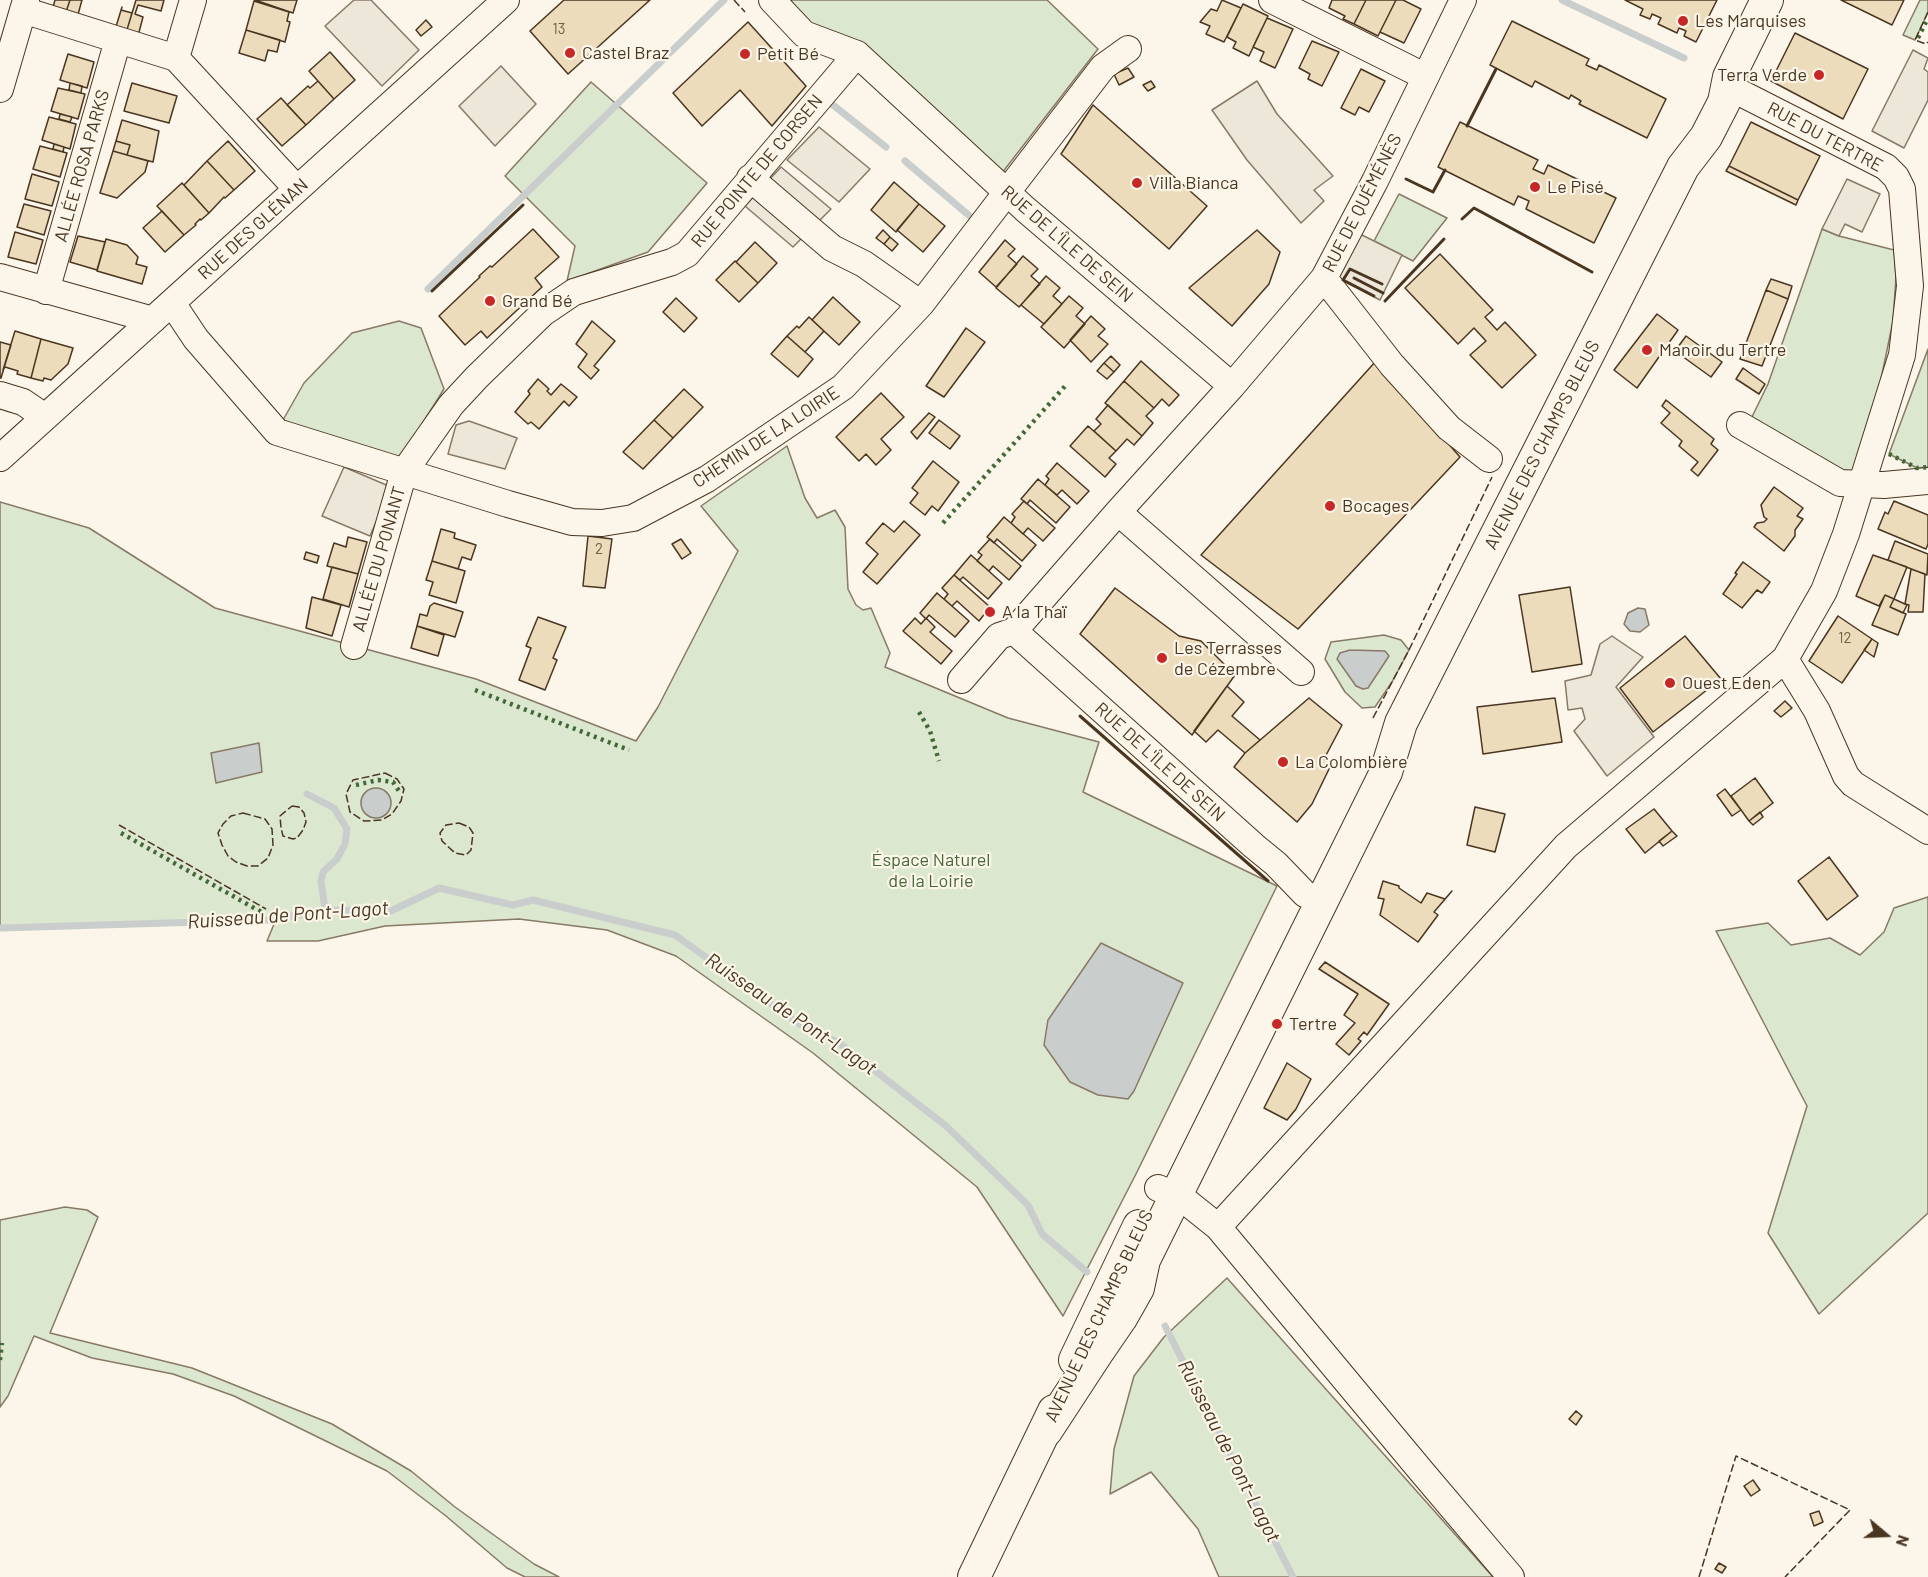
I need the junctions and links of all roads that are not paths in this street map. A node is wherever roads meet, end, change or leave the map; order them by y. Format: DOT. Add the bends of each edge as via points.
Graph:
graph roads {
  1 [pos="193,0"];
  2 [pos="506,0"];
  3 [pos="772,0"];
  4 [pos="1272,0"];
  5 [pos="1463,0"];
  6 [pos="1767,0"];
  7 [pos="25,5"];
  8 [pos="118,40"];
  9 [pos="1128,49"];
  10 [pos="857,54"];
  11 [pos="176,58"];
  12 [pos="1424,76"];
  13 [pos="1728,81"];
  14 [pos="0,89"];
  15 [pos="750,178"];
  16 [pos="297,189"];
  17 [pos="1009,191"];
  18 [pos="0,277"];
  19 [pos="1324,278"];
  20 [pos="46,291"];
  21 [pos="172,303"];
  22 [pos="921,304"];
  23 [pos="153,320"];
  24 [pos="1232,387"];
  25 [pos="0,395"];
  26 [pos="45,417"];
  27 [pos="1740,425"];
  28 [pos="0,458"];
  29 [pos="1489,459"];
  30 [pos="404,472"];
  31 [pos="1928,481"];
  32 [pos="1860,485"];
  33 [pos="1118,512"];
  34 [pos="1014,631"];
  35 [pos="354,646"];
  36 [pos="1785,659"];
  37 [pos="1301,672"];
  38 [pos="961,680"];
  39 [pos="1401,723"];
  40 [pos="1928,831"];
  41 [pos="1305,894"];
  42 [pos="1304,936"];
  43 [pos="1167,1192"];
  44 [pos="1218,1227"];
  45 [pos="974,1577"];
  46 [pos="1511,1577"];
  1 -- 11 [label="street"];
  2 -- 16 [label="street, RUE DES GLÉNAN"];
  3 -- 10 [label="street, RUE DE L'ÎLE DE SEIN" via="804,34"];
  4 -- 12 [label="street"];
  5 -- 12 [label="street, RUE DE QUÉMÉNÈS"];
  6 -- 13 [label="main road, AVENUE DES CHAMPS BLEUS"];
  7 -- 8 [label="street"];
  7 -- 14 [label="street"];
  8 -- 11 [label="street"];
  8 -- 20 [label="street, ALLÉE ROSA PARKS"];
  9 -- 17 [label="street, CHEMIN DE LA LOIRIE" via="1103,67"];
  10 -- 15 [label="street, RUE POINTE DE CORSEN"];
  10 -- 17 [label="street, RUE DE L'ÎLE DE SEIN"];
  11 -- 16 [label="street"];
  12 -- 19 [label="street, RUE DE QUÉMÉNÈS"];
  13 -- 32 [label="street, RUE DU TERTRE" via="1886,167 1902,189 1910,286 1907,323 1902,355"];
  13 -- 39 [label="main road, AVENUE DES CHAMPS BLEUS" via="1708,94 1691,127 1683,167"];
  15 -- 22 [label="street" via="832,248 864,264"];
  15 -- 30 [label="street, RUE POINTE DE CORSEN" via="687,254 574,292 543,313 451,405"];
  16 -- 21 [label="street, RUE DES GLÉNAN"];
  17 -- 22 [label="street, CHEMIN DE LA LOIRIE"];
  17 -- 24 [label="street, RUE DE L'ÎLE DE SEIN"];
  18 -- 20 [label="street"];
  19 -- 24 [label="street, RUE DE QUÉMÉNÈS"];
  19 -- 29 [label="street" via="1392,365 1449,429"];
  20 -- 23 [label="street"];
  21 -- 23 [label="street, RUE DES GLÉNAN"];
  21 -- 30 [label="street, CHEMIN DE LA LOIRIE" via="196,339 277,432"];
  22 -- 30 [label="street, CHEMIN DE LA LOIRIE" via="843,387 707,479 633,518 572,522"];
  23 -- 26 [label="street, RUE DES GLÉNAN"];
  24 -- 33 [label="street"];
  25 -- 26 [label="street" via="22,402"];
  26 -- 28 [label="street, RUE DES GLÉNAN"];
  27 -- 32 [label="street" via="1840,483"];
  30 -- 35 [label="street, ALLÉE DU PONANT"];
  31 -- 32 [label="street"];
  32 -- 36 [label="street, RUE DU TERTRE" via="1824,591"];
  33 -- 34 [label="street"];
  33 -- 37 [label="street"];
  34 -- 38 [label="street" via="999,636"];
  34 -- 41 [label="street, RUE DE L'ÎLE DE SEIN"];
  36 -- 40 [label="street" via="1817,711 1846,776"];
  36 -- 44 [label="street, RUE DU TERTRE" via="1566,846"];
  39 -- 41 [label="main road, AVENUE DES CHAMPS BLEUS" via="1368,769"];
  39 -- 42 [label="main road, AVENUE DES CHAMPS BLEUS" via="1386,772"];
  41 -- 42 [label="main road, AVENUE DES CHAMPS BLEUS" via="1316,899 1303,924"];
  41 -- 43 [label="main road, AVENUE DES CHAMPS BLEUS"];
  42 -- 43 [label="main road, AVENUE DES CHAMPS BLEUS"];
  43 -- 44 [label="street" via="1184,1199"];
  43 -- 45 [label="main road, AVENUE DES CHAMPS BLEUS" via="1082,1342 1046,1431"];
  44 -- 46 [label="street"];
}
